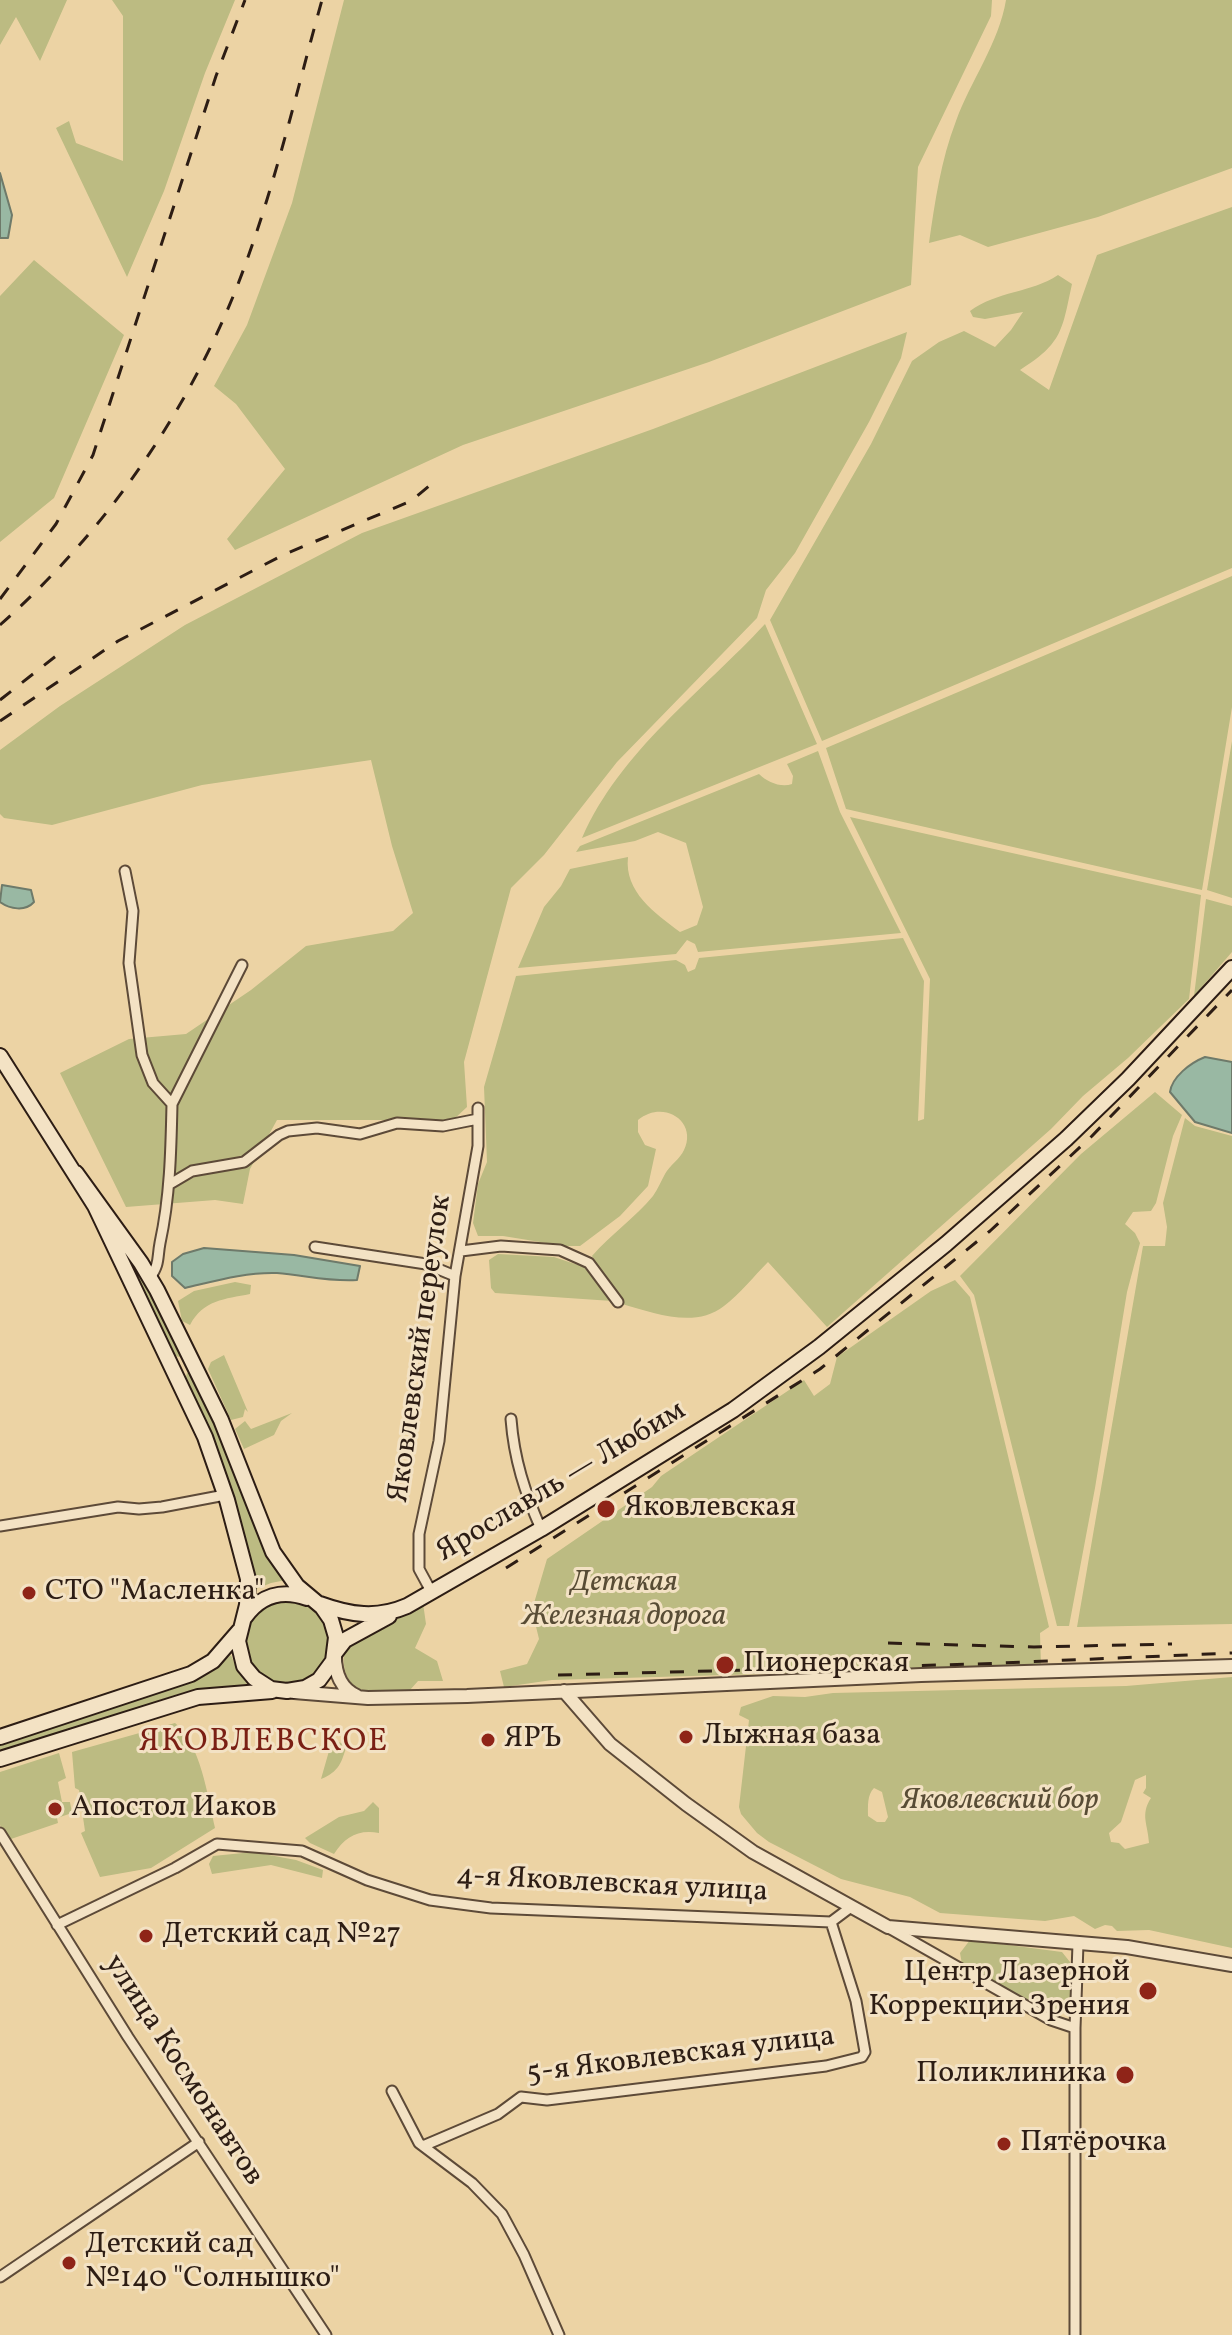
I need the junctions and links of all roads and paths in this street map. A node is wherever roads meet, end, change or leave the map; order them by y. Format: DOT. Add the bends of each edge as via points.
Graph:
graph roads {
  1 [pos="125,871"];
  2 [pos="242,965"];
  3 [pos="1232,968"];
  4 [pos="0,1056"];
  5 [pos="172,1104"];
  6 [pos="76,1173"];
  7 [pos="170,1184"];
  8 [pos="315,1247"];
  9 [pos="461,1251"];
  10 [pos="455,1276"];
  11 [pos="150,1278"];
  12 [pos="618,1302"];
  13 [pos="511,1419"];
  14 [pos="225,1495"];
  15 [pos="0,1526"];
  16 [pos="541,1529"];
  17 [pos="432,1593"];
  18 [pos="314,1601"];
  19 [pos="407,1606"];
  20 [pos="242,1624"];
  21 [pos="335,1654"];
  22 [pos="1232,1666"];
  23 [pos="283,1691"];
  24 [pos="564,1691"];
  25 [pos="368,1698"];
  26 [pos="0,1737"];
  27 [pos="0,1759"];
  28 [pos="0,1833"];
  29 [pos="851,1907"];
  30 [pos="831,1922"];
  31 [pos="57,1925"];
  32 [pos="888,1927"];
  33 [pos="1078,1944"];
  34 [pos="1232,1965"];
  35 [pos="1075,2028"];
  36 [pos="392,2091"];
  37 [pos="199,2142"];
  38 [pos="423,2146"];
  39 [pos="0,2277"];
  40 [pos="326,2335"];
  41 [pos="559,2335"];
  42 [pos="1075,2335"];
  1 -- 5 [label="street" via="133,911 129,963 142,1055 153,1083"];
  2 -- 5 [label="street"];
  3 -- 16 [label="main road, Ярославль — Любим" via="1066,1139 946,1244 733,1410"];
  4 -- 6 [label="main road"];
  5 -- 7 [label="street"];
  6 -- 11 [label="main road"];
  6 -- 14 [label="main road" via="175,1369"];
  7 -- 9 [label="street, Яковлевский переулок" via="192,1171 244,1162 288,1131 317,1128 360,1134 397,1123 443,1126 478,1114"];
  7 -- 11 [label="street" via="160,1263"];
  8 -- 10 [label="street" via="426,1264"];
  9 -- 10 [label="street, Яковлевский переулок"];
  9 -- 12 [label="street" via="501,1246 560,1250 589,1263"];
  10 -- 17 [label="street, Яковлевский переулок" via="439,1441 419,1534 419,1569"];
  11 -- 18 [label="main road" via="215,1408 273,1552"];
  13 -- 16 [label="street" via="516,1463"];
  14 -- 15 [label="street"];
  14 -- 20 [label="main road" via="248,1579"];
  16 -- 17 [label="main road, Ярославль — Любим"];
  17 -- 19 [label="main road, Ярославль — Любим"];
  18 -- 19 [label="main road, Ярославль — Любим" via="363,1615"];
  18 -- 20 [label="main road" via="274,1595 258,1603"];
  18 -- 21 [label="main road" via="335,1629"];
  19 -- 21 [label="main road" via="345,1640"];
  20 -- 23 [label="main road" via="239,1650 244,1666 262,1685"];
  20 -- 26 [label="main road" via="219,1655 191,1674"];
  21 -- 23 [label="main road" via="319,1680"];
  21 -- 25 [label="street" via="343,1685"];
  22 -- 24 [label="street"];
  23 -- 25 [label="street"];
  23 -- 27 [label="main road" via="198,1697"];
  24 -- 25 [label="street"];
  24 -- 29 [label="street" via="610,1744 686,1804 753,1852"];
  28 -- 31 [label="street, улица Космонавтов"];
  29 -- 30 [label="street"];
  29 -- 32 [label="street"];
  30 -- 31 [label="street, 4-я Яковлевская улица" via="491,1908 430,1900 302,1851 217,1844"];
  30 -- 38 [label="street, 5-я Яковлевская улица" via="856,2001 862,2057 826,2066 547,2100 521,2097 498,2114"];
  31 -- 37 [label="street, улица Космонавтов"];
  32 -- 33 [label="street"];
  32 -- 35 [label="street" via="1051,2020"];
  33 -- 34 [label="street"];
  33 -- 35 [label="street"];
  35 -- 42 [label="street"];
  36 -- 38 [label="street"];
  37 -- 39 [label="street"];
  37 -- 40 [label="street, улица Космонавтов"];
  38 -- 41 [label="street" via="502,2214"];
}
